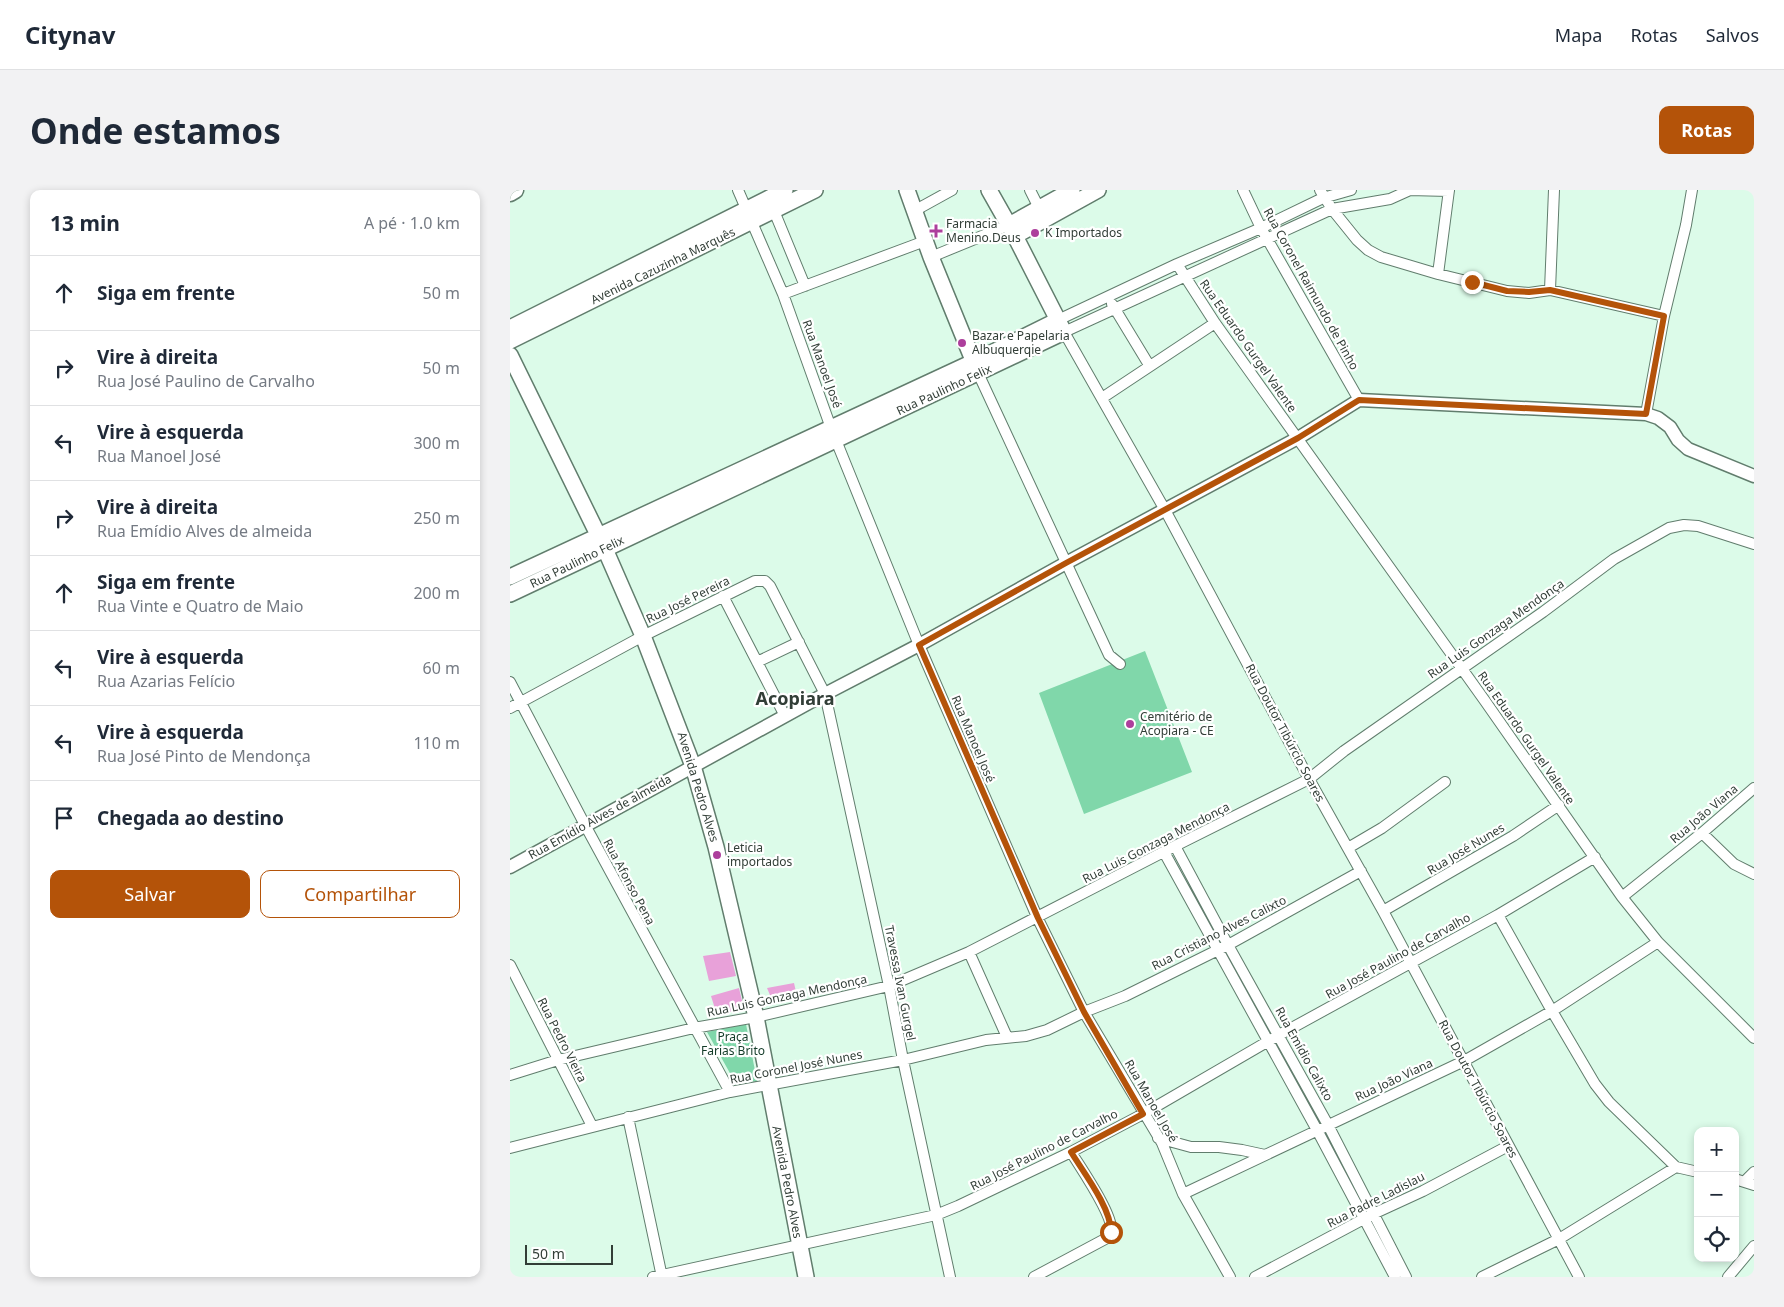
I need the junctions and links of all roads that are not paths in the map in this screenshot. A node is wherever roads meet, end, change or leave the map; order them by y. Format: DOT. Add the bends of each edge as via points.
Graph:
graph roads {
  1 [pos="515,190"];
  2 [pos="738,190"];
  3 [pos="785,190"];
  4 [pos="815,190"];
  5 [pos="907,190"];
  6 [pos="952,190"];
  7 [pos="990,190"];
  8 [pos="1030,190"];
  9 [pos="1072,190"];
  10 [pos="1097,190"];
  11 [pos="1243,190"];
  12 [pos="1351,190"];
  13 [pos="1410,190"];
  14 [pos="1449,190"];
  15 [pos="1554,190"];
  16 [pos="1692,190"];
  17 [pos="510,193"];
  18 [pos="1322,194"];
  19 [pos="772,204"];
  20 [pos="1332,209"];
  21 [pos="914,211"];
  22 [pos="1039,215"];
  23 [pos="749,216"];
  24 [pos="1261,228"];
  25 [pos="1012,230"];
  26 [pos="1267,238"];
  27 [pos="926,241"];
  28 [pos="931,257"];
  29 [pos="1177,264"];
  30 [pos="1438,274"];
  31 [pos="1185,276"];
  32 [pos="806,286"];
  33 [pos="1550,290"];
  34 [pos="783,294"];
  35 [pos="1109,297"];
  36 [pos="1115,310"];
  37 [pos="1664,316"];
  38 [pos="1215,323"];
  39 [pos="1061,326"];
  40 [pos="510,328"];
  41 [pos="510,341"];
  42 [pos="510,355"];
  43 [pos="1150,365"];
  44 [pos="976,367"];
  45 [pos="1102,398"];
  46 [pos="1359,400"];
  47 [pos="1646,414"];
  48 [pos="834,434"];
  49 [pos="1298,438"];
  50 [pos="1754,476"];
  51 [pos="1165,510"];
  52 [pos="601,543"];
  53 [pos="1754,544"];
  54 [pos="1066,563"];
  55 [pos="510,577"];
  56 [pos="510,594"];
  57 [pos="723,596"];
  58 [pos="643,636"];
  59 [pos="799,642"];
  60 [pos="919,645"];
  61 [pos="757,662"];
  62 [pos="1120,664"];
  63 [pos="1462,669"];
  64 [pos="510,682"];
  65 [pos="825,694"];
  66 [pos="521,702"];
  67 [pos="510,708"];
  68 [pos="785,716"];
  69 [pos="693,766"];
  70 [pos="1309,779"];
  71 [pos="1445,782"];
  72 [pos="1754,788"];
  73 [pos="1559,805"];
  74 [pos="585,825"];
  75 [pos="1702,833"];
  76 [pos="1175,846"];
  77 [pos="1348,848"];
  78 [pos="1164,852"];
  79 [pos="1595,858"];
  80 [pos="510,867"];
  81 [pos="1361,871"];
  82 [pos="1754,874"];
  83 [pos="1622,897"];
  84 [pos="1384,911"];
  85 [pos="1498,915"];
  86 [pos="1038,918"];
  87 [pos="1658,942"];
  88 [pos="1228,945"];
  89 [pos="1217,949"];
  90 [pos="969,952"];
  91 [pos="1412,964"];
  92 [pos="510,965"];
  93 [pos="889,986"];
  94 [pos="1552,1011"];
  95 [pos="1084,1012"];
  96 [pos="756,1017"];
  97 [pos="694,1028"];
  98 [pos="1279,1035"];
  99 [pos="1007,1037"];
  100 [pos="1754,1038"];
  101 [pos="1268,1042"];
  102 [pos="558,1060"];
  103 [pos="903,1060"];
  104 [pos="1464,1060"];
  105 [pos="510,1075"];
  106 [pos="769,1084"];
  107 [pos="730,1092"];
  108 [pos="1143,1114"];
  109 [pos="628,1118"];
  110 [pos="1328,1125"];
  111 [pos="592,1126"];
  112 [pos="1317,1130"];
  113 [pos="1158,1138"];
  114 [pos="1508,1146"];
  115 [pos="510,1148"];
  116 [pos="1071,1152"];
  117 [pos="1265,1155"];
  118 [pos="1676,1167"];
  119 [pos="1694,1171"];
  120 [pos="1754,1172"];
  121 [pos="1745,1182"];
  122 [pos="1183,1194"];
  123 [pos="936,1215"];
  124 [pos="1369,1216"];
  125 [pos="1559,1239"];
  126 [pos="799,1244"];
  127 [pos="1754,1246"];
  128 [pos="659,1276"];
  129 [pos="806,1277"];
  130 [pos="950,1277"];
  131 [pos="1034,1277"];
  132 [pos="1230,1277"];
  133 [pos="1255,1277"];
  134 [pos="1395,1277"];
  135 [pos="1406,1277"];
  136 [pos="1482,1277"];
  137 [pos="1579,1277"];
  138 [pos="1728,1277"];
  1 -- 17 [label="main road"];
  2 -- 23 [label="street, Rua Manoel José"];
  3 -- 19 [label="main road, Avenida Cazuzinha Marquês"];
  4 -- 19 [label="main road, Avenida Cazuzinha Marquês"];
  5 -- 21 [label="main road"];
  6 -- 21 [label="street"];
  7 -- 25 [label="main road, Rua Doutor Tibúrcio Soares"];
  8 -- 22 [label="street"];
  9 -- 22 [label="main road"];
  10 -- 22 [label="main road"];
  11 -- 24 [label="street, Rua Coronel Raimundo de Pinho"];
  12 -- 18 [label="street, Rua Paulinho Felix"];
  13 -- 14 [label="street, Rua Paulinho Felix"];
  13 -- 20 [label="street, Rua Paulinho Felix" via="1390,199"];
  14 -- 30 [label="street"];
  15 -- 33 [label="street"];
  16 -- 37 [label="street"];
  18 -- 20 [label="street"];
  18 -- 24 [label="street, Rua Paulinho Felix"];
  19 -- 23 [label="main road, Avenida Cazuzinha Marquês"];
  19 -- 32 [label="street"];
  20 -- 26 [label="street, Rua Paulinho Felix"];
  20 -- 30 [label="street" via="1368,250"];
  21 -- 27 [label="main road"];
  22 -- 25 [label="main road"];
  23 -- 34 [label="street, Rua Manoel José"];
  23 -- 40 [label="main road, Avenida Cazuzinha Marquês"];
  23 -- 41 [label="main road, Avenida Cazuzinha Marquês"];
  24 -- 26 [label="street, Rua Coronel Raimundo de Pinho"];
  24 -- 29 [label="street, Rua Paulinho Felix"];
  25 -- 28 [label="street"];
  25 -- 39 [label="main road, Rua Doutor Tibúrcio Soares"];
  26 -- 31 [label="street, Rua Paulinho Felix"];
  26 -- 46 [label="street, Rua Coronel Raimundo de Pinho"];
  27 -- 28 [label="main road"];
  27 -- 32 [label="street"];
  28 -- 44 [label="main road"];
  29 -- 31 [label="street, Rua Eduardo Gurgel Valente"];
  29 -- 35 [label="street, Rua Paulinho Felix"];
  30 -- 33 [label="street" via="1507,291"];
  31 -- 36 [label="street, Rua Paulinho Felix"];
  31 -- 38 [label="street, Rua Eduardo Gurgel Valente"];
  32 -- 34 [label="street"];
  33 -- 37 [label="street"];
  34 -- 48 [label="street, Rua Manoel José"];
  35 -- 36 [label="street"];
  35 -- 39 [label="street, Rua Paulinho Felix"];
  36 -- 39 [label="street, Rua Paulinho Felix"];
  36 -- 43 [label="street"];
  37 -- 47 [label="street"];
  38 -- 43 [label="street"];
  38 -- 49 [label="street, Rua Eduardo Gurgel Valente"];
  39 -- 44 [label="main road, Rua Paulinho Felix"];
  39 -- 45 [label="street, Rua Doutor Tibúrcio Soares"];
  42 -- 52 [label="main road, Avenida Pedro Alves"];
  43 -- 45 [label="street"];
  44 -- 48 [label="main road, Rua Paulinho Felix"];
  44 -- 54 [label="street"];
  45 -- 51 [label="street, Rua Doutor Tibúrcio Soares"];
  46 -- 47 [label="street"];
  46 -- 49 [label="street, Rua Emídio Alves de almeida"];
  47 -- 50 [label="street" via="1670,427 1688,449"];
  48 -- 52 [label="main road, Rua Paulinho Felix"];
  48 -- 60 [label="street, Rua Manoel José"];
  49 -- 51 [label="street, Rua Emídio Alves de almeida"];
  49 -- 63 [label="street, Rua Eduardo Gurgel Valente"];
  51 -- 54 [label="street, Rua Emídio Alves de almeida"];
  51 -- 70 [label="street, Rua Doutor Tibúrcio Soares"];
  52 -- 55 [label="main road, Rua Paulinho Felix"];
  52 -- 56 [label="main road, Rua Paulinho Felix"];
  52 -- 58 [label="main road, Avenida Pedro Alves"];
  53 -- 63 [label="street, Rua Luis Gonzaga Mendonça" via="1698,526 1669,528 1614,559"];
  54 -- 60 [label="street, Rua Emídio Alves de almeida"];
  54 -- 62 [label="street" via="1109,655"];
  57 -- 58 [label="street, Rua José Pereira"];
  57 -- 59 [label="street, Rua José Pereira" via="755,580 765,581"];
  57 -- 61 [label="street"];
  58 -- 66 [label="street, Rua José Pereira"];
  58 -- 69 [label="main road, Avenida Pedro Alves"];
  59 -- 61 [label="street"];
  59 -- 65 [label="street, Rua José Pereira"];
  60 -- 65 [label="street, Rua Emídio Alves de almeida"];
  60 -- 86 [label="street, Rua Manoel José"];
  61 -- 68 [label="street"];
  63 -- 70 [label="street, Rua Luis Gonzaga Mendonça"];
  63 -- 73 [label="street, Rua Eduardo Gurgel Valente"];
  64 -- 66 [label="street, Rua Afonso Pena"];
  65 -- 68 [label="street, Rua Emídio Alves de almeida"];
  65 -- 93 [label="street, Travessa Ivan Gurgel"];
  66 -- 67 [label="street, Rua José Pereira"];
  66 -- 74 [label="street, Rua Afonso Pena"];
  68 -- 69 [label="street, Rua Emídio Alves de almeida"];
  69 -- 74 [label="street, Rua Emídio Alves de almeida"];
  69 -- 96 [label="main road, Avenida Pedro Alves" via="716,847"];
  70 -- 76 [label="street, Rua Luis Gonzaga Mendonça"];
  70 -- 77 [label="street, Rua Doutor Tibúrcio Soares"];
  71 -- 77 [label="street" via="1382,828"];
  72 -- 75 [label="street, Rua João Viana"];
  73 -- 79 [label="street, Rua Eduardo Gurgel Valente"];
  73 -- 84 [label="street, Rua José Nunes" via="1513,836"];
  74 -- 80 [label="street, Rua Emídio Alves de almeida"];
  74 -- 97 [label="street, Rua Afonso Pena"];
  75 -- 82 [label="street" via="1734,864"];
  75 -- 83 [label="street, Rua João Viana"];
  76 -- 78 [label="street, Rua Luis Gonzaga Mendonça"];
  76 -- 88 [label="street, Rua Emídio Calixto"];
  77 -- 81 [label="street, Rua Doutor Tibúrcio Soares"];
  78 -- 86 [label="street, Rua Luis Gonzaga Mendonça"];
  78 -- 89 [label="street, Rua Emídio Calixto"];
  79 -- 83 [label="street, Rua Eduardo Gurgel Valente"];
  79 -- 85 [label="street, Rua José Paulino de Carvalho"];
  81 -- 84 [label="street, Rua Doutor Tibúrcio Soares"];
  81 -- 88 [label="street, Rua Cristiano Alves Calixto"];
  83 -- 87 [label="street, Rua Eduardo Gurgel Valente"];
  84 -- 91 [label="street, Rua Doutor Tibúrcio Soares"];
  85 -- 91 [label="street, Rua José Paulino de Carvalho"];
  85 -- 94 [label="street"];
  86 -- 90 [label="street, Rua Luis Gonzaga Mendonça"];
  86 -- 95 [label="street, Rua Manoel José"];
  87 -- 94 [label="street, Rua João Viana"];
  87 -- 100 [label="street, Rua Eduardo Gurgel Valente"];
  88 -- 89 [label="street, Rua Cristiano Alves Calixto"];
  88 -- 98 [label="street, Rua Emídio Calixto"];
  89 -- 95 [label="street, Rua Cristiano Alves Calixto" via="1125,996"];
  89 -- 101 [label="street, Rua Emídio Calixto"];
  90 -- 93 [label="street, Rua Luis Gonzaga Mendonça"];
  90 -- 99 [label="street"];
  91 -- 98 [label="street, Rua José Paulino de Carvalho"];
  91 -- 104 [label="street, Rua Doutor Tibúrcio Soares"];
  92 -- 102 [label="street, Rua Pedro Vieira"];
  93 -- 96 [label="street, Rua Luis Gonzaga Mendonça"];
  93 -- 103 [label="street, Travessa Ivan Gurgel"];
  94 -- 104 [label="street, Rua João Viana"];
  94 -- 118 [label="street" via="1609,1102"];
  95 -- 99 [label="street, Rua Coronel José Nunes" via="1047,1030"];
  95 -- 108 [label="street, Rua Manoel José"];
  96 -- 97 [label="street, Rua Luis Gonzaga Mendonça"];
  96 -- 106 [label="main road, Avenida Pedro Alves"];
  97 -- 102 [label="street, Rua Luis Gonzaga Mendonça"];
  97 -- 107 [label="street, Rua Afonso Pena"];
  98 -- 101 [label="street, Rua José Paulino de Carvalho"];
  98 -- 110 [label="street, Rua Emídio Calixto"];
  99 -- 103 [label="street, Rua Coronel José Nunes"];
  101 -- 108 [label="street, Rua José Paulino de Carvalho"];
  101 -- 112 [label="street, Rua Emídio Calixto"];
  102 -- 105 [label="street, Rua Luis Gonzaga Mendonça"];
  102 -- 111 [label="street, Rua Pedro Vieira"];
  103 -- 106 [label="street, Rua Coronel José Nunes"];
  103 -- 123 [label="street, Travessa Ivan Gurgel"];
  104 -- 110 [label="street, Rua João Viana"];
  104 -- 114 [label="street, Rua Doutor Tibúrcio Soares"];
  106 -- 107 [label="street, Rua Coronel José Nunes"];
  106 -- 126 [label="main road, Avenida Pedro Alves"];
  107 -- 109 [label="street, Rua Coronel José Nunes"];
  108 -- 113 [label="street, Rua Manoel José"];
  108 -- 116 [label="street, Rua José Paulino de Carvalho"];
  109 -- 111 [label="street, Rua Coronel José Nunes"];
  109 -- 128 [label="street"];
  110 -- 112 [label="street, Rua João Viana"];
  110 -- 124 [label="street, Rua Emídio Calixto"];
  111 -- 115 [label="street, Rua Coronel José Nunes"];
  112 -- 117 [label="street, Rua João Viana"];
  112 -- 124 [label="street, Rua Emídio Calixto"];
  113 -- 117 [label="street" via="1191,1147 1234,1149"];
  113 -- 122 [label="street, Rua Manoel José"];
  114 -- 124 [label="street, Rua Padre Ladislau"];
  114 -- 125 [label="street, Rua Doutor Tibúrcio Soares"];
  116 -- 123 [label="street, Rua José Paulino de Carvalho"];
  116 -- 131 [label="street" via="1107,1211 1111,1232 1107,1238"];
  117 -- 122 [label="street, Rua João Viana"];
  118 -- 119 [label="street"];
  118 -- 125 [label="street"];
  120 -- 121 [label="street"];
  122 -- 132 [label="street, Rua Manoel José"];
  123 -- 126 [label="street, Rua José Paulino de Carvalho"];
  123 -- 130 [label="street, Travessa Ivan Gurgel"];
  124 -- 133 [label="street, Rua Padre Ladislau"];
  124 -- 134 [label="street, Rua Emídio Calixto"];
  124 -- 135 [label="street, Rua Emídio Calixto"];
  125 -- 136 [label="street"];
  125 -- 137 [label="street, Rua Doutor Tibúrcio Soares"];
  126 -- 128 [label="street, Rua José Paulino de Carvalho"];
  126 -- 129 [label="main road, Avenida Pedro Alves"];
  127 -- 138 [label="street"];
}
